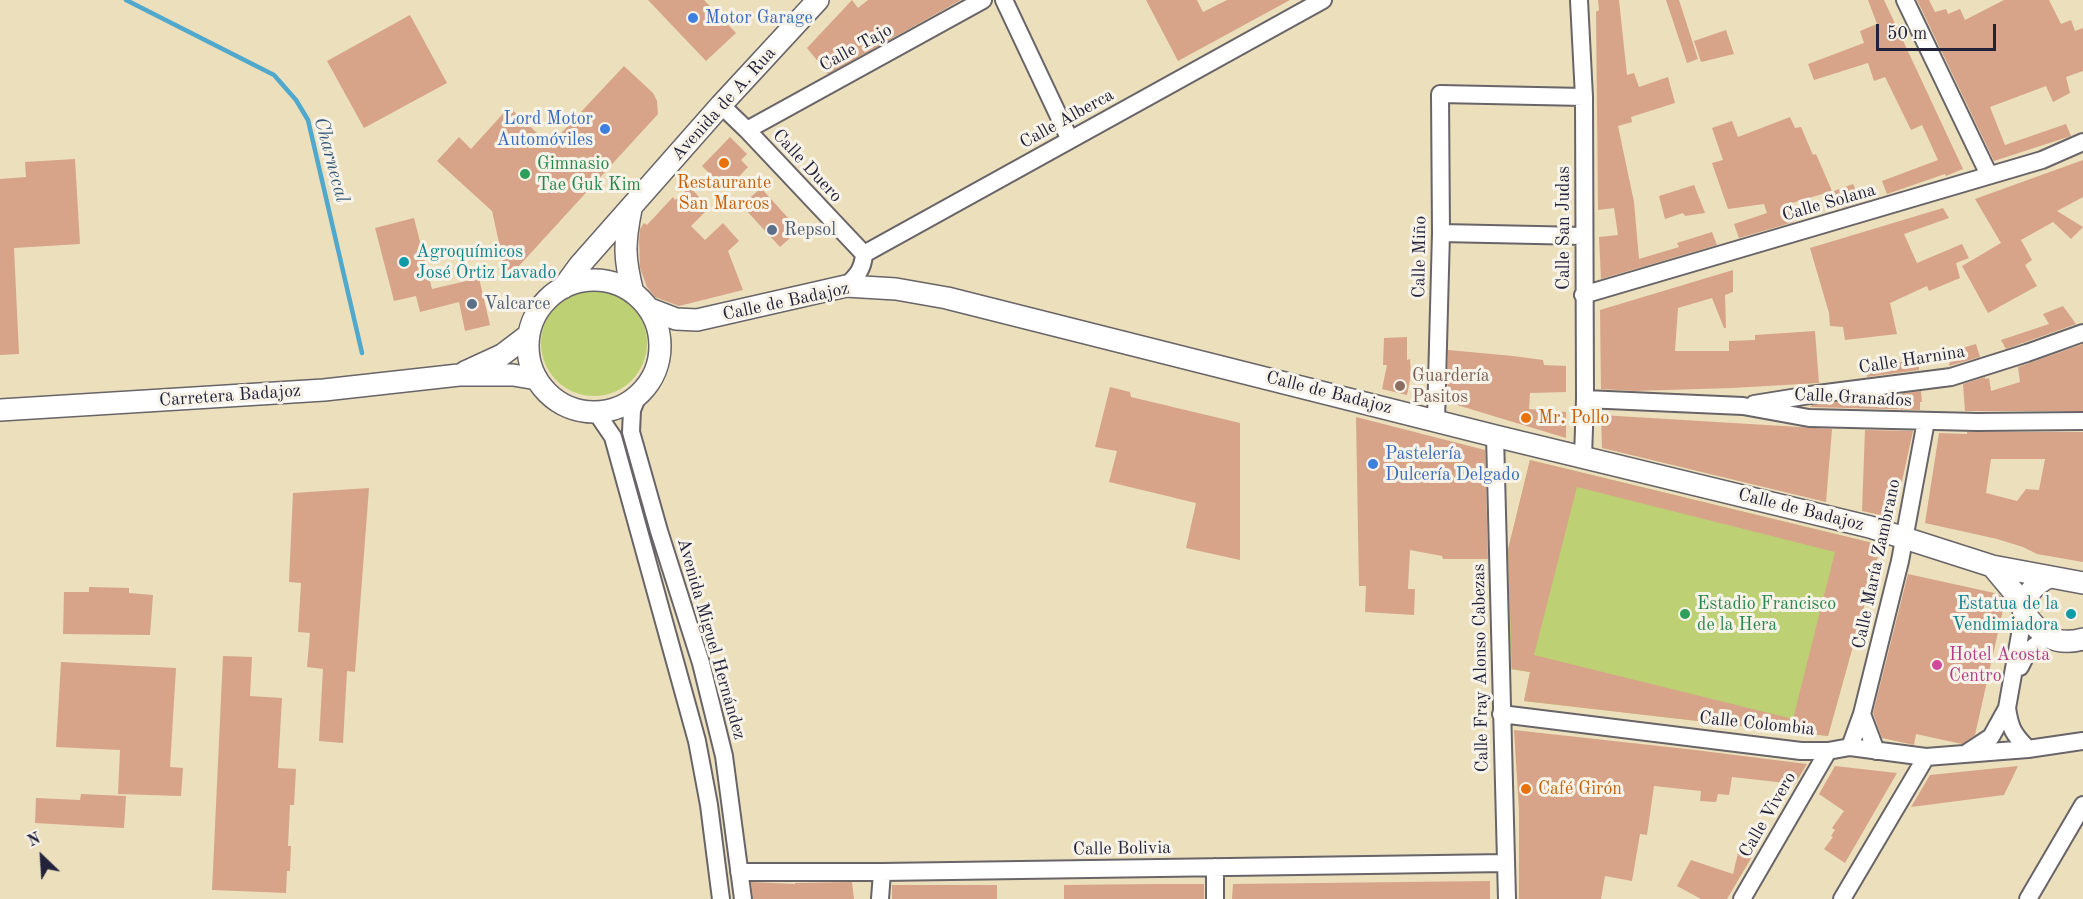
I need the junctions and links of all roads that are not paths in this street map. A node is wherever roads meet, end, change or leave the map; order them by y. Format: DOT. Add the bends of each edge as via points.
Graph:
graph roads {
  1 [pos="818,0"];
  2 [pos="983,0"];
  3 [pos="1004,0"];
  4 [pos="1323,0"];
  5 [pos="1579,0"];
  6 [pos="1905,0"];
  7 [pos="1584,97"];
  8 [pos="720,105"];
  9 [pos="747,130"];
  10 [pos="1070,140"];
  11 [pos="2083,142"];
  12 [pos="1989,175"];
  13 [pos="631,209"];
  14 [pos="1441,233"];
  15 [pos="1584,236"];
  16 [pos="864,254"];
  17 [pos="846,286"];
  18 [pos="563,288"];
  19 [pos="633,292"];
  20 [pos="1583,295"];
  21 [pos="650,309"];
  22 [pos="697,321"];
  23 [pos="2083,333"];
  24 [pos="527,336"];
  25 [pos="661,349"];
  26 [pos="459,375"];
  27 [pos="537,379"];
  28 [pos="638,395"];
  29 [pos="1585,399"];
  30 [pos="1743,406"];
  31 [pos="0,410"];
  32 [pos="596,412"];
  33 [pos="1436,420"];
  34 [pos="1926,421"];
  35 [pos="2083,421"];
  36 [pos="1495,436"];
  37 [pos="1583,457"];
  38 [pos="1905,537"];
  39 [pos="1992,566"];
  40 [pos="2049,577"];
  41 [pos="2083,583"];
  42 [pos="2024,612"];
  43 [pos="2047,637"];
  44 [pos="2083,639"];
  45 [pos="2013,678"];
  46 [pos="2007,708"];
  47 [pos="1501,714"];
  48 [pos="1862,714"];
  49 [pos="2083,741"];
  50 [pos="1850,747"];
  51 [pos="2036,747"];
  52 [pos="1828,751"];
  53 [pos="1876,751"];
  54 [pos="1966,753"];
  55 [pos="1926,757"];
  56 [pos="2083,805"];
  57 [pos="1506,863"];
  58 [pos="1215,867"];
  59 [pos="739,872"];
  60 [pos="882,872"];
  61 [pos="721,899"];
  62 [pos="742,899"];
  63 [pos="880,899"];
  64 [pos="1215,899"];
  65 [pos="1507,899"];
  66 [pos="1742,899"];
  67 [pos="1842,899"];
  68 [pos="2028,899"];
  1 -- 8 [label="street, Avenida de A. Rua"];
  2 -- 9 [label="street, Calle Tajo"];
  3 -- 10 [label="street"];
  4 -- 10 [label="street, Calle Alberca"];
  5 -- 7 [label="street, Calle San Judas"];
  6 -- 12 [label="street"];
  7 -- 14 [label="street, Calle Miño" via="1440,94"];
  7 -- 15 [label="street, Calle San Judas"];
  8 -- 9 [label="street, Calle Duero"];
  8 -- 13 [label="street, Avenida de A. Rua"];
  9 -- 16 [label="street, Calle Duero"];
  10 -- 16 [label="street, Calle Alberca"];
  11 -- 12 [label="street, Calle Solana" via="2042,160"];
  12 -- 20 [label="street, Calle Solana"];
  13 -- 18 [label="street, Avenida de A. Rua"];
  13 -- 19 [label="street, Avenida de A. Rua" via="624,240"];
  14 -- 15 [label="street"];
  14 -- 33 [label="street, Calle Miño"];
  15 -- 20 [label="street, Calle San Judas"];
  16 -- 17 [label="street" via="858,274"];
  17 -- 22 [label="street, Calle de Badajoz"];
  17 -- 33 [label="street, Calle de Badajoz" via="946,298"];
  18 -- 19 [label="street" via="588,280 611,282"];
  18 -- 24 [label="street" via="547,300"];
  19 -- 21 [label="street"];
  20 -- 29 [label="street, Calle San Judas"];
  21 -- 22 [label="street, Calle de Badajoz" via="676,319"];
  21 -- 25 [label="street"];
  22 -- 25 [label="street, Calle de Badajoz"];
  23 -- 30 [label="street, Calle Harnina" via="1952,377"];
  24 -- 26 [label="street, Carretera Badajoz" via="502,355"];
  24 -- 27 [label="street" via="529,360"];
  25 -- 28 [label="street" via="656,372"];
  26 -- 27 [label="street, Carretera Badajoz"];
  26 -- 31 [label="street, Carretera Badajoz" via="324,390"];
  27 -- 32 [label="street" via="550,395 568,407"];
  28 -- 32 [label="street" via="614,411"];
  28 -- 59 [label="street, Avenida Miguel Hernández" via="632,410 631,432 701,663 724,756"];
  29 -- 30 [label="street, Calle Granados"];
  29 -- 37 [label="street, Calle San Judas"];
  30 -- 34 [label="street, Calle Granados" via="1809,418"];
  32 -- 61 [label="street" via="614,437 696,741"];
  33 -- 36 [label="street, Calle de Badajoz"];
  34 -- 35 [label="street, Calle Granados"];
  34 -- 38 [label="street, Calle María Zambrano"];
  36 -- 37 [label="street, Calle de Badajoz"];
  36 -- 47 [label="street, Calle Fray Alonso Cabezas"];
  37 -- 38 [label="street, Calle de Badajoz"];
  38 -- 39 [label="street, Calle de Badajoz"];
  38 -- 48 [label="street, Calle María Zambrano"];
  39 -- 40 [label="street, Calle de Badajoz"];
  39 -- 42 [label="street" via="2014,591"];
  40 -- 41 [label="street, Calle de Badajoz"];
  40 -- 42 [label="street" via="2030,591"];
  42 -- 43 [label="street"];
  42 -- 45 [label="street"];
  43 -- 44 [label="street"];
  43 -- 45 [label="street" via="2028,651"];
  45 -- 46 [label="street"];
  46 -- 51 [label="street" via="2014,735"];
  46 -- 54 [label="street" via="1991,737"];
  47 -- 52 [label="street, Calle Colombia"];
  47 -- 57 [label="street, Calle Fray Alonso Cabezas"];
  48 -- 50 [label="street, Calle María Zambrano"];
  48 -- 53 [label="street"];
  49 -- 51 [label="street, Calle Colombia"];
  50 -- 52 [label="street, Calle Colombia"];
  50 -- 53 [label="street, Calle Colombia"];
  51 -- 54 [label="street, Calle Colombia"];
  52 -- 66 [label="street, Calle Vivero"];
  53 -- 55 [label="street, Calle Colombia"];
  54 -- 55 [label="street, Calle Colombia"];
  55 -- 67 [label="street"];
  56 -- 68 [label="street"];
  57 -- 58 [label="street, Calle Bolivia"];
  57 -- 65 [label="street, Calle Fray Alonso Cabezas"];
  58 -- 60 [label="street, Calle Bolivia"];
  58 -- 64 [label="street"];
  59 -- 60 [label="street, Calle Bolivia"];
  59 -- 62 [label="street, Avenida Miguel Hernández"];
  60 -- 63 [label="street"];
}
